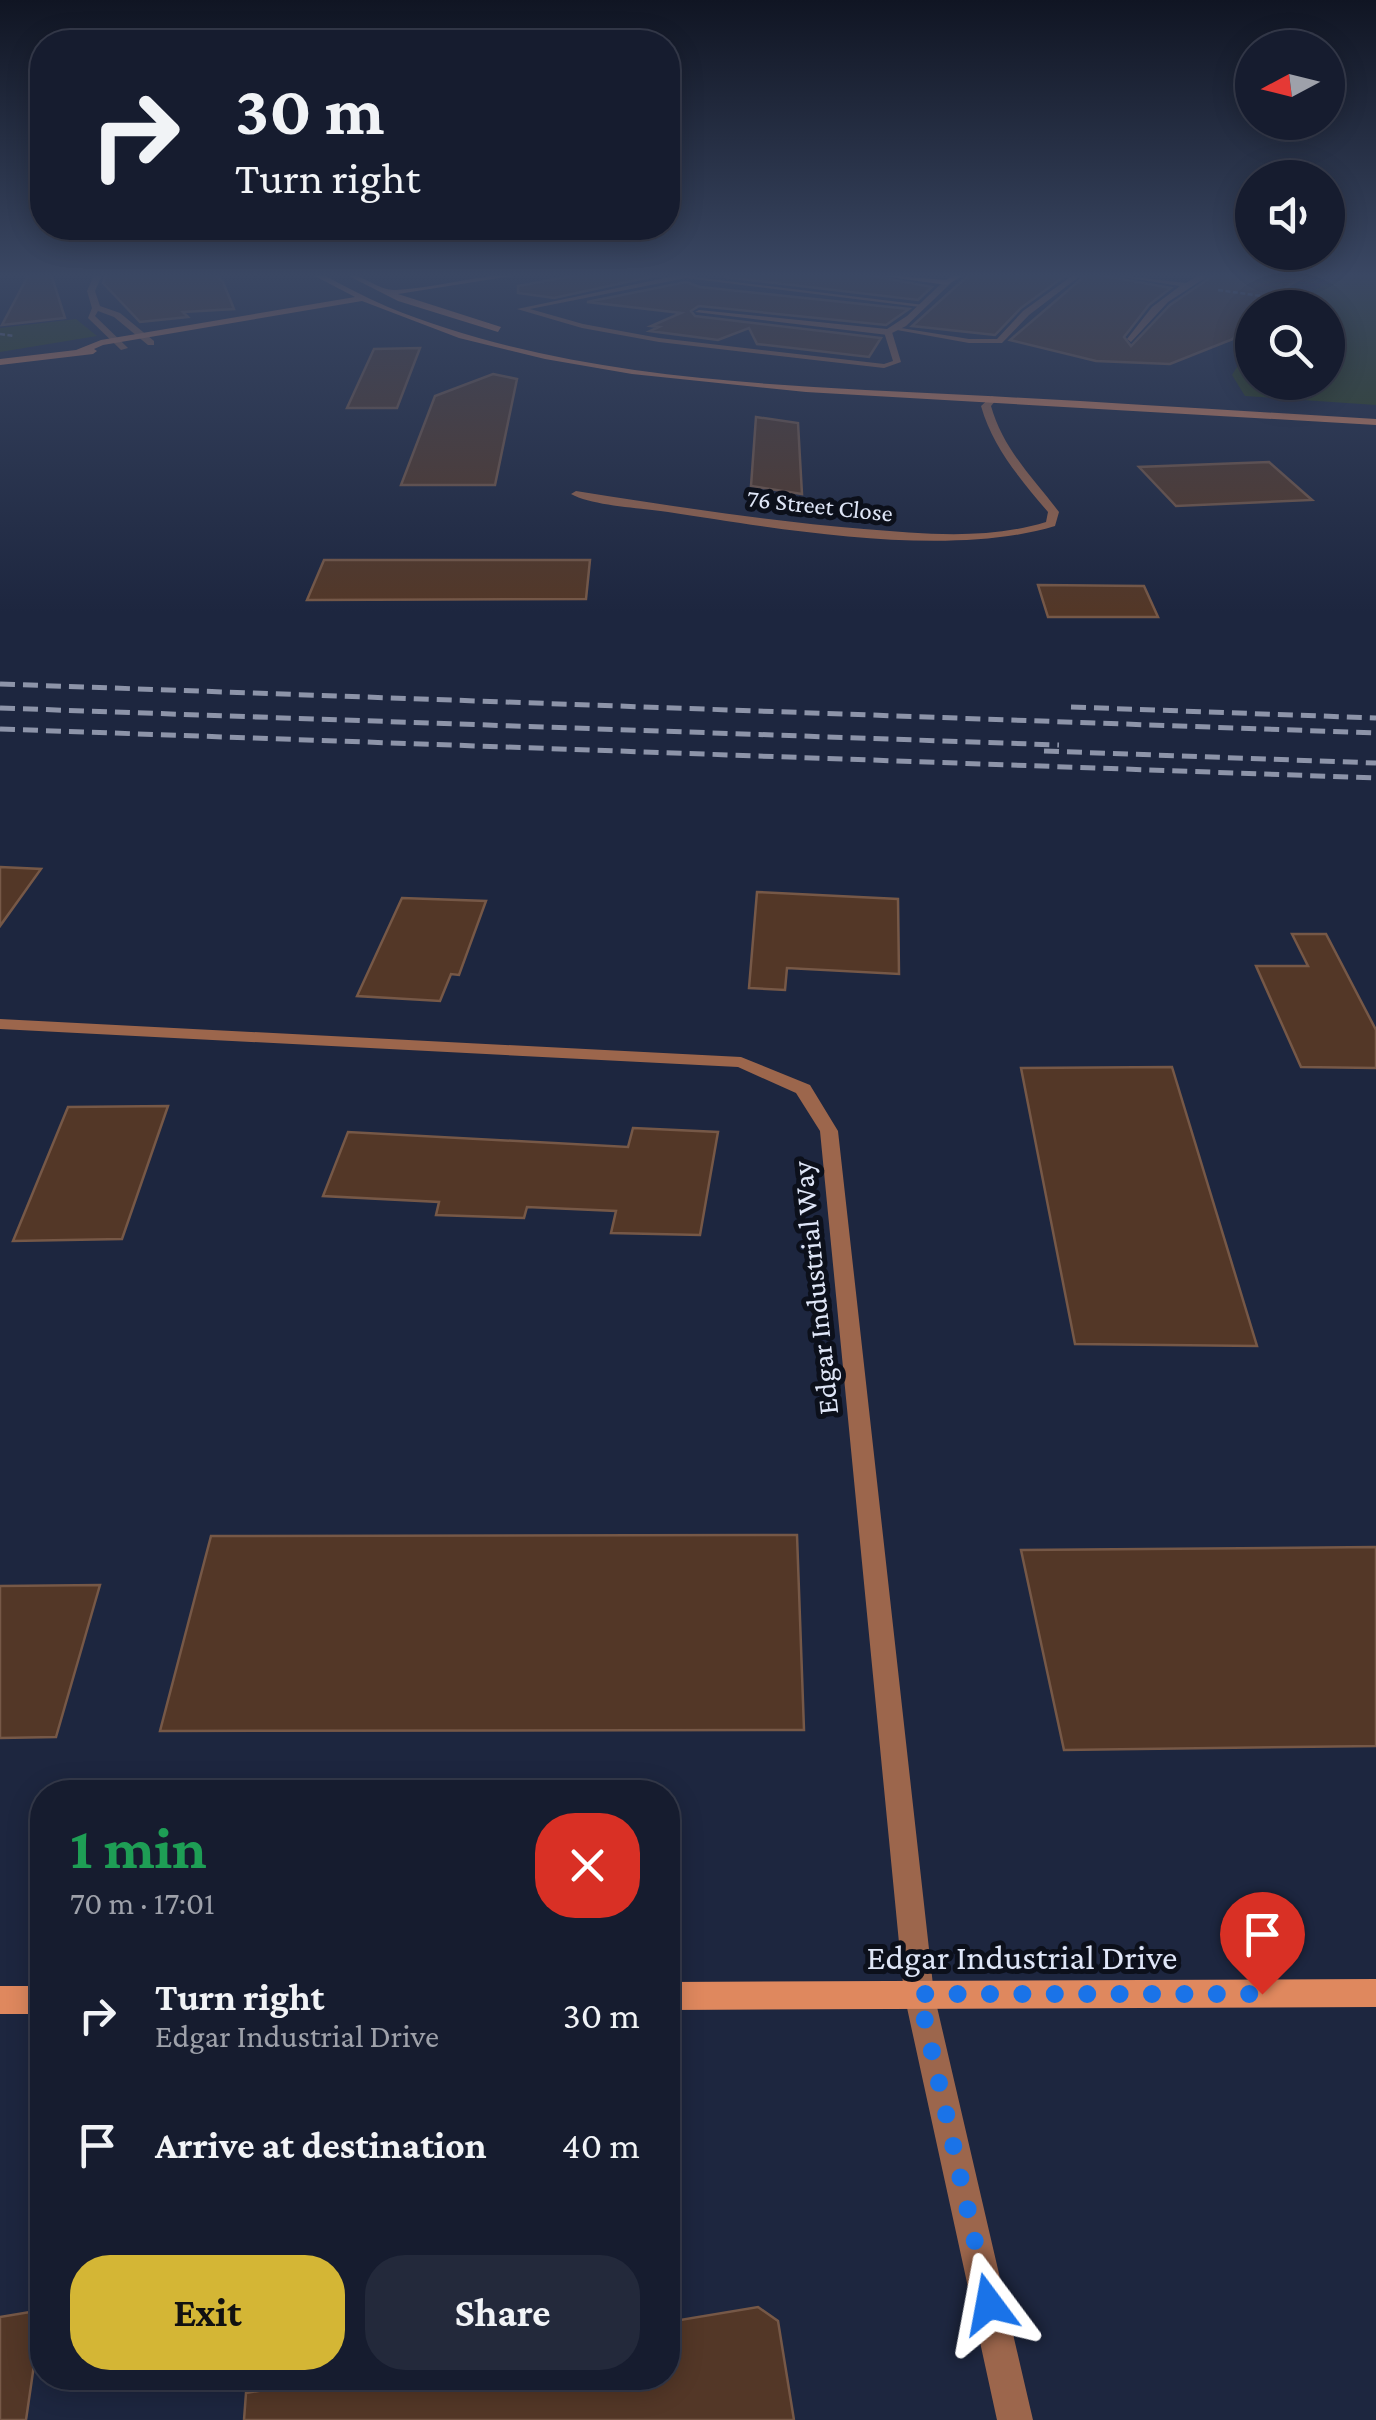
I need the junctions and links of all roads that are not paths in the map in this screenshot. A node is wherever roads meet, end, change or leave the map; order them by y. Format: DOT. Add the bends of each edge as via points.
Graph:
graph roads {
  1 [pos="772,386"];
  2 [pos="864,386"];
  3 [pos="965,398"];
  4 [pos="992,400"];
  5 [pos="1376,422"];
  6 [pos="576,494"];
  7 [pos="0,1024"];
  8 [pos="1376,1993"];
  9 [pos="919,1994"];
  10 [pos="680,1996"];
  11 [pos="0,2000"];
  12 [pos="30,2000"];
  13 [pos="1015,2420"];
  1 -- 3 [label="main road"];
  2 -- 3 [label="main road"];
  3 -- 4 [label="main road"];
  4 -- 5 [label="main road"];
  4 -- 6 [label="street, 76 Street Close" via="988,416 1054,512 1051,524 1029,532 915,536 758,522"];
  7 -- 9 [label="street, Edgar Industrial Way" via="742,1062 803,1090 829,1132"];
  8 -- 9 [label="main road, Edgar Industrial Drive"];
  9 -- 10 [label="main road, Edgar Industrial Drive"];
  9 -- 13 [label="street, Edgar Industrial Way"];
  11 -- 12 [label="main road"];
}
